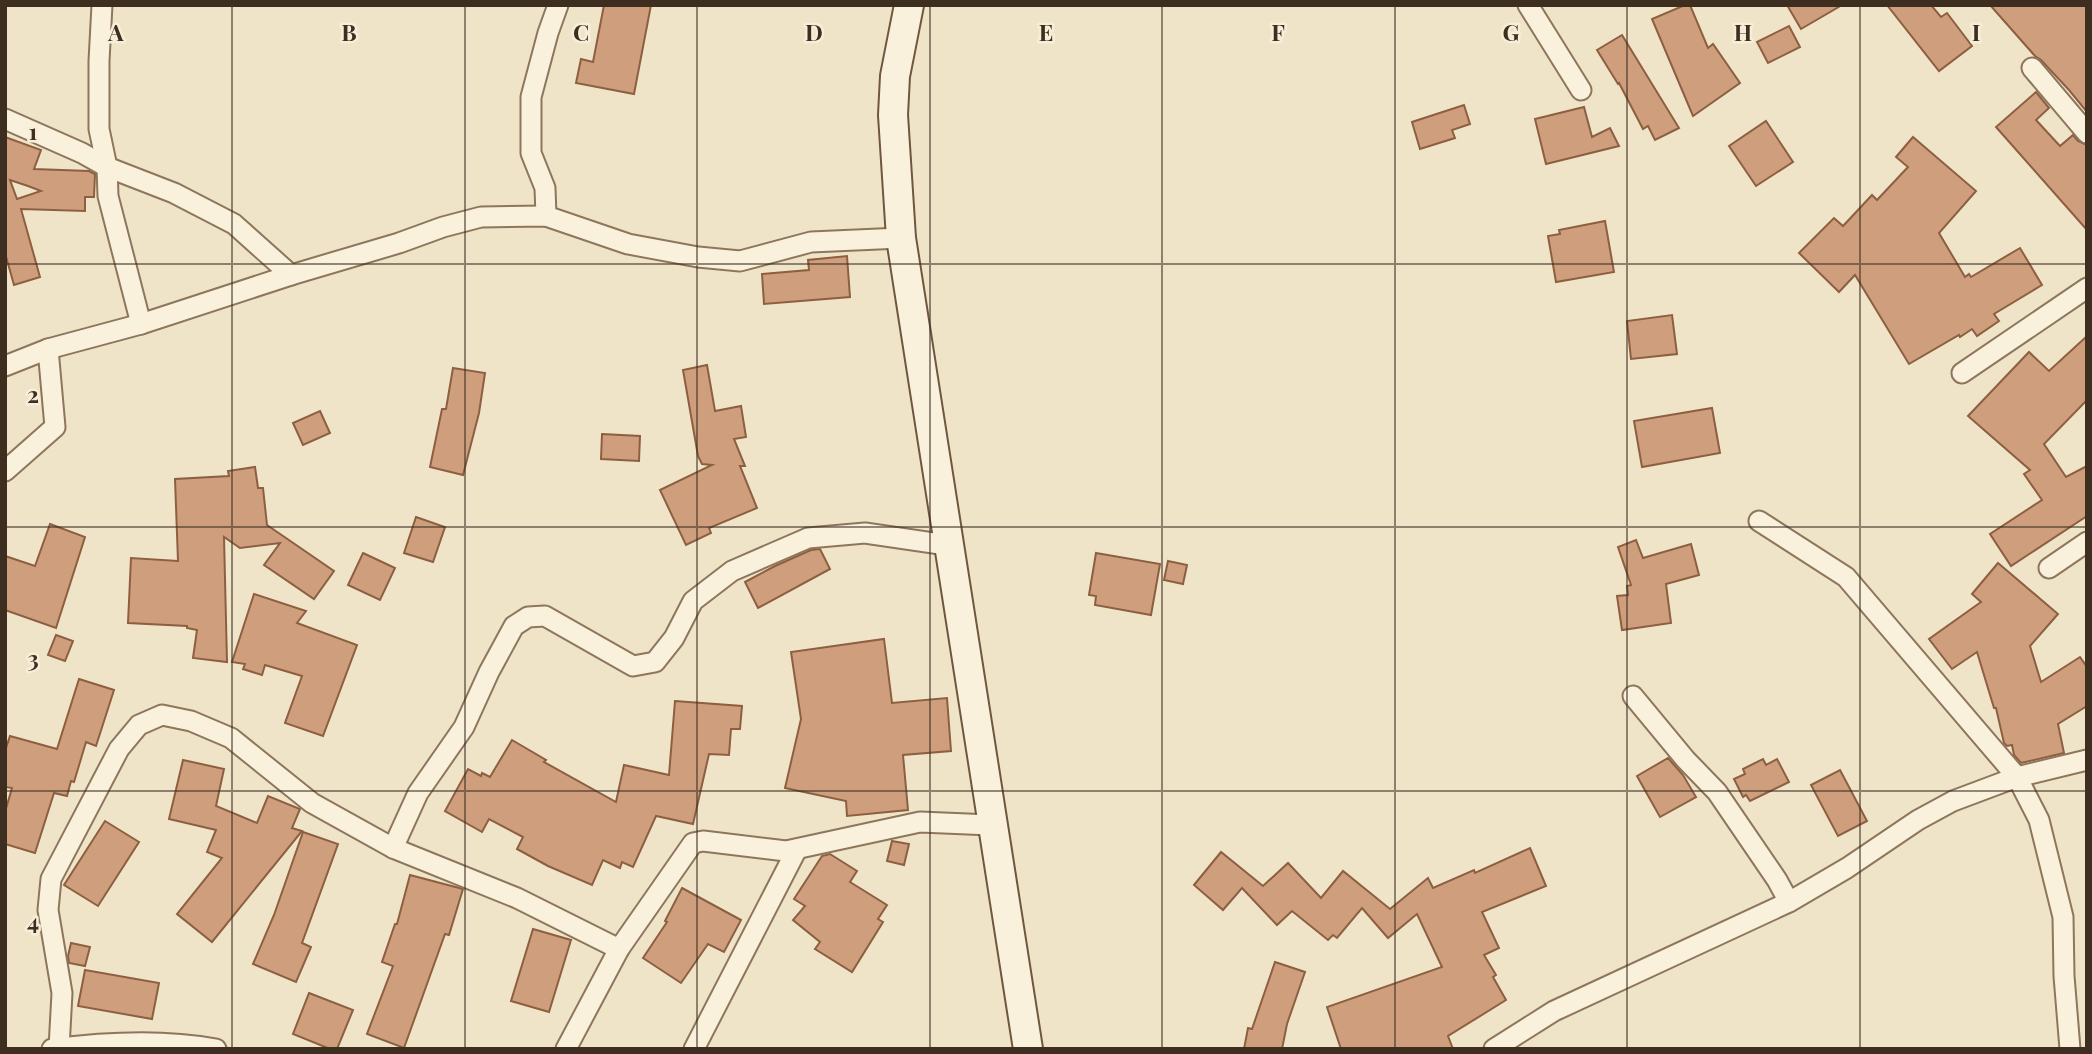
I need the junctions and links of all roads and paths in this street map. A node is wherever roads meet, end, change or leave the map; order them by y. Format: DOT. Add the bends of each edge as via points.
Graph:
graph roads {
  1 [pos="102,5"];
  2 [pos="558,5"];
  3 [pos="909,5"];
  4 [pos="1528,5"];
  5 [pos="2032,68"];
  6 [pos="1581,90"];
  7 [pos="5,119"];
  8 [pos="2087,133"];
  9 [pos="107,167"];
  10 [pos="547,216"];
  11 [pos="901,238"];
  12 [pos="291,275"];
  13 [pos="2087,288"];
  14 [pos="141,324"];
  15 [pos="48,349"];
  16 [pos="5,366"];
  17 [pos="1962,373"];
  18 [pos="5,471"];
  19 [pos="1759,521"];
  20 [pos="2087,542"];
  21 [pos="947,545"];
  22 [pos="2049,568"];
  23 [pos="1633,696"];
  24 [pos="2087,760"];
  25 [pos="2017,777"];
  26 [pos="991,825"];
  27 [pos="393,848"];
  28 [pos="797,849"];
  29 [pos="1789,902"];
  30 [pos="619,949"];
  31 [pos="59,1048"];
  32 [pos="209,1048"];
  33 [pos="52,1049"];
  34 [pos="566,1049"];
  35 [pos="694,1049"];
  36 [pos="1028,1049"];
  37 [pos="1494,1049"];
  38 [pos="2070,1049"];
  1 -- 9 [label="street" via="99,128"];
  2 -- 10 [label="street" via="531,97 531,153 545,188"];
  3 -- 11 [label="main road" via="895,76 893,115"];
  4 -- 6 [label="street"];
  5 -- 8 [label="street"];
  7 -- 9 [label="street"];
  9 -- 12 [label="street" via="174,193 234,224"];
  9 -- 14 [label="street" via="108,196"];
  10 -- 11 [label="street" via="628,244 740,261 811,243"];
  10 -- 12 [label="street" via="481,216"];
  11 -- 21 [label="main road"];
  12 -- 14 [label="street"];
  13 -- 17 [label="street"];
  14 -- 15 [label="street"];
  15 -- 16 [label="street"];
  15 -- 18 [label="street" via="55,427"];
  19 -- 25 [label="street" via="1846,577"];
  20 -- 22 [label="street"];
  21 -- 26 [label="main road"];
  21 -- 27 [label="street" via="865,533 808,538 732,571 693,601 655,662 633,666 545,616 528,617 514,626 464,727 418,793"];
  23 -- 29 [label="street" via="1717,792"];
  24 -- 25 [label="street"];
  25 -- 29 [label="street" via="1918,820"];
  25 -- 38 [label="street" via="2039,820 2060,906"];
  26 -- 28 [label="street" via="920,822"];
  26 -- 36 [label="main road"];
  27 -- 30 [label="street" via="517,898"];
  27 -- 31 [label="street" via="312,803 230,738 191,721 162,715 139,725 119,749 51,880 48,910 62,993"];
  28 -- 30 [label="street" via="693,843"];
  28 -- 35 [label="street"];
  29 -- 37 [label="street" via="1553,1012"];
  30 -- 34 [label="street"];
  31 -- 32 [label="street" via="132,1043"];
  31 -- 33 [label="street"];
}
